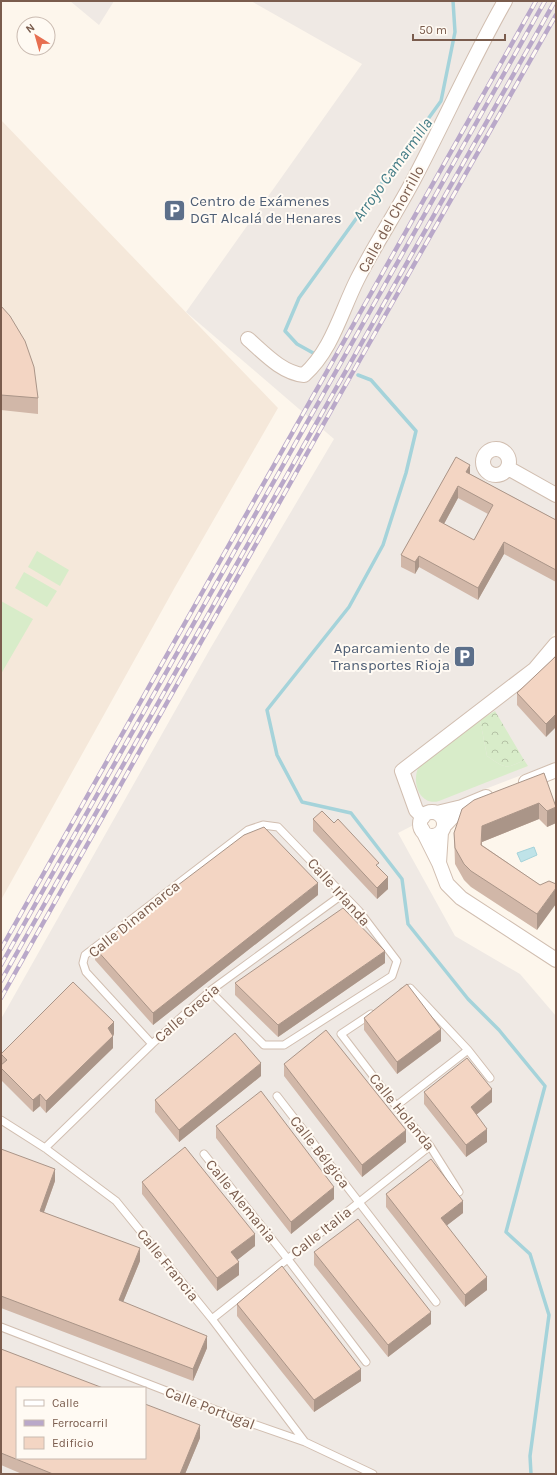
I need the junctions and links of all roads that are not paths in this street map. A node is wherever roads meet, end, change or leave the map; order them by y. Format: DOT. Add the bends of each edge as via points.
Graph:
graph roads {
  1 [pos="505,1"];
  2 [pos="248,339"];
  3 [pos="508,468"];
  4 [pos="556,495"];
  5 [pos="556,644"];
  6 [pos="556,770"];
  7 [pos="511,787"];
  8 [pos="496,793"];
  9 [pos="462,807"];
  10 [pos="437,813"];
  11 [pos="422,823"];
  12 [pos="278,827"];
  13 [pos="442,829"];
  14 [pos="439,863"];
  15 [pos="343,894"];
  16 [pos="556,960"];
  17 [pos="210,991"];
  18 [pos="397,996"];
  19 [pos="378,1009"];
  20 [pos="152,1044"];
  21 [pos="468,1050"];
  22 [pos="490,1078"];
  23 [pos="277,1096"];
  24 [pos="396,1106"];
  25 [pos="1,1120"];
  26 [pos="430,1146"];
  27 [pos="45,1148"];
  28 [pos="204,1154"];
  29 [pos="459,1192"];
  30 [pos="359,1202"];
  31 [pos="287,1258"];
  32 [pos="436,1302"];
  33 [pos="212,1319"];
  34 [pos="1,1327"];
  35 [pos="366,1362"];
  36 [pos="305,1442"];
  37 [pos="373,1474"];
  1 -- 2 [label="street, Calle del Chorrillo" via="414,180 357,280 316,364 304,375 295,374"];
  3 -- 4 [label="street"];
  5 -- 11 [label="street" via="535,669 402,771"];
  6 -- 7 [label="street"];
  8 -- 9 [label="street"];
  9 -- 10 [label="street"];
  9 -- 13 [label="street"];
  10 -- 11 [label="street" via="428,813"];
  10 -- 13 [label="street" via="443,818"];
  11 -- 13 [label="street" via="430,835"];
  11 -- 14 [label="street"];
  12 -- 15 [label="lane, Calle Irlanda"];
  12 -- 20 [label="lane, Calle Dinamarca" via="263,825 248,830 85,955 83,963 86,972"];
  13 -- 14 [label="street"];
  14 -- 16 [label="street" via="447,884 461,898"];
  15 -- 17 [label="lane, Calle Grecia"];
  15 -- 17 [label="lane, Calle Irlanda" via="397,961 392,976 284,1045 264,1045"];
  17 -- 20 [label="lane, Calle Grecia"];
  18 -- 21 [label="lane" via="410,988"];
  19 -- 24 [label="lane, Calle Holanda" via="341,1034"];
  20 -- 27 [label="lane, Calle Grecia"];
  21 -- 22 [label="lane"];
  21 -- 24 [label="lane"];
  23 -- 30 [label="lane, Calle Bélgica"];
  24 -- 26 [label="lane, Calle Holanda"];
  25 -- 27 [label="lane, Calle Francia"];
  26 -- 29 [label="lane, Calle Holanda"];
  26 -- 30 [label="lane, Calle Italia"];
  27 -- 33 [label="lane, Calle Francia" via="116,1201"];
  28 -- 31 [label="lane, Calle Alemania"];
  30 -- 31 [label="lane, Calle Italia"];
  30 -- 32 [label="lane, Calle Bélgica"];
  31 -- 33 [label="lane, Calle Italia"];
  31 -- 35 [label="lane, Calle Alemania"];
  33 -- 36 [label="lane, Calle Francia"];
  34 -- 36 [label="lane, Calle Portugal"];
  36 -- 37 [label="lane, Calle Portugal"];
}
